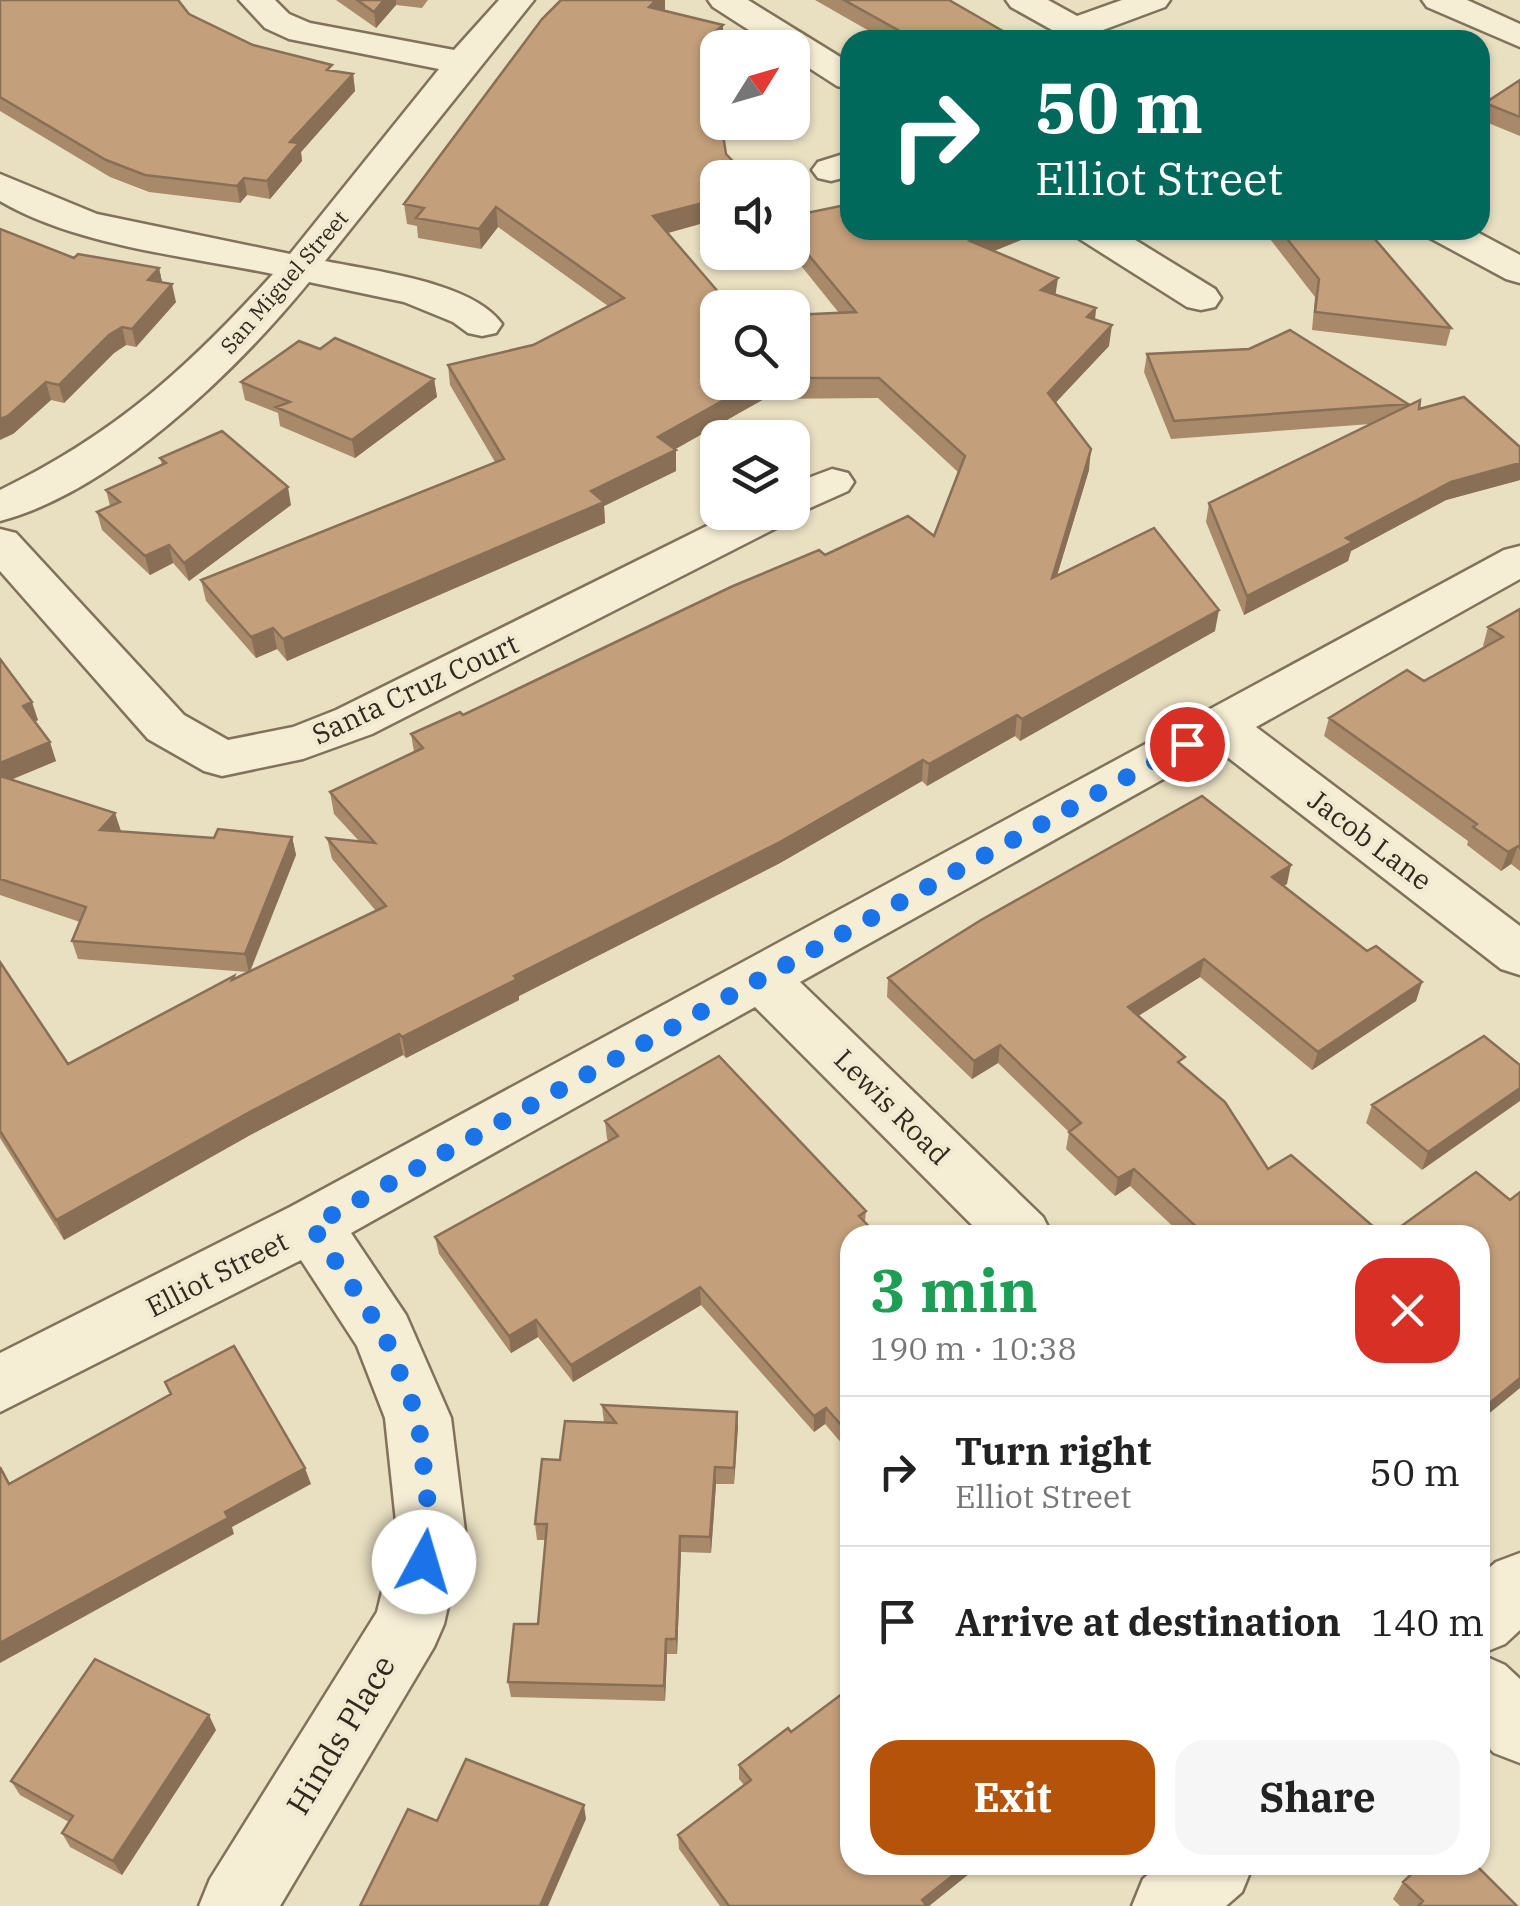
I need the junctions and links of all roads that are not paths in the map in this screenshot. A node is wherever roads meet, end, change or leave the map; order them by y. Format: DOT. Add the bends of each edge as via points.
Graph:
graph roads {
  1 [pos="256,0"];
  2 [pos="518,0"];
  3 [pos="725,0"];
  4 [pos="1023,0"];
  5 [pos="1153,0"];
  6 [pos="1439,0"];
  7 [pos="1077,30"];
  8 [pos="1092,30"];
  9 [pos="1520,37"];
  10 [pos="460,62"];
  11 [pos="840,72"];
  12 [pos="0,185"];
  13 [pos="1108,240"];
  14 [pos="1463,240"];
  15 [pos="301,268"];
  16 [pos="1520,271"];
  17 [pos="1201,298"];
  18 [pos="482,324"];
  19 [pos="832,482"];
  20 [pos="810,493"];
  21 [pos="0,508"];
  22 [pos="736,530"];
  23 [pos="0,544"];
  24 [pos="1520,560"];
  25 [pos="1220,726"];
  26 [pos="1520,955"];
  27 [pos="763,980"];
  28 [pos="1011,1225"];
  29 [pos="312,1226"];
  30 [pos="0,1384"];
  31 [pos="1520,1585"];
  32 [pos="1490,1613"];
  33 [pos="1490,1699"];
  34 [pos="1520,1728"];
  35 [pos="1204,1875"];
  36 [pos="237,1906"];
  37 [pos="1170,1906"];
  1 -- 10 [label="street" via="301,32"];
  2 -- 10 [label="street, San Miguel Street"];
  3 -- 11 [label="street"];
  4 -- 7 [label="street"];
  5 -- 8 [label="street"];
  6 -- 9 [label="street"];
  10 -- 15 [label="street, San Miguel Street"];
  12 -- 15 [label="street" via="86,224"];
  13 -- 17 [label="street"];
  14 -- 16 [label="street"];
  15 -- 18 [label="street" via="416,292"];
  15 -- 21 [label="street, San Miguel Street" via="239,339 130,434"];
  19 -- 20 [label="street"];
  22 -- 23 [label="street, Santa Cruz Court" via="354,722 303,742 222,759 166,726"];
  24 -- 25 [label="street, Elliot Street"];
  25 -- 26 [label="street, Jacob Lane"];
  25 -- 27 [label="street, Elliot Street"];
  27 -- 28 [label="street, Lewis Road"];
  27 -- 29 [label="street, Elliot Street"];
  29 -- 30 [label="street, Elliot Street"];
  29 -- 36 [label="street, Hinds Place" via="384,1334 418,1418 431,1531 409,1624"];
  31 -- 32 [label="street"];
  33 -- 34 [label="street"];
  35 -- 37 [label="street"];
}
